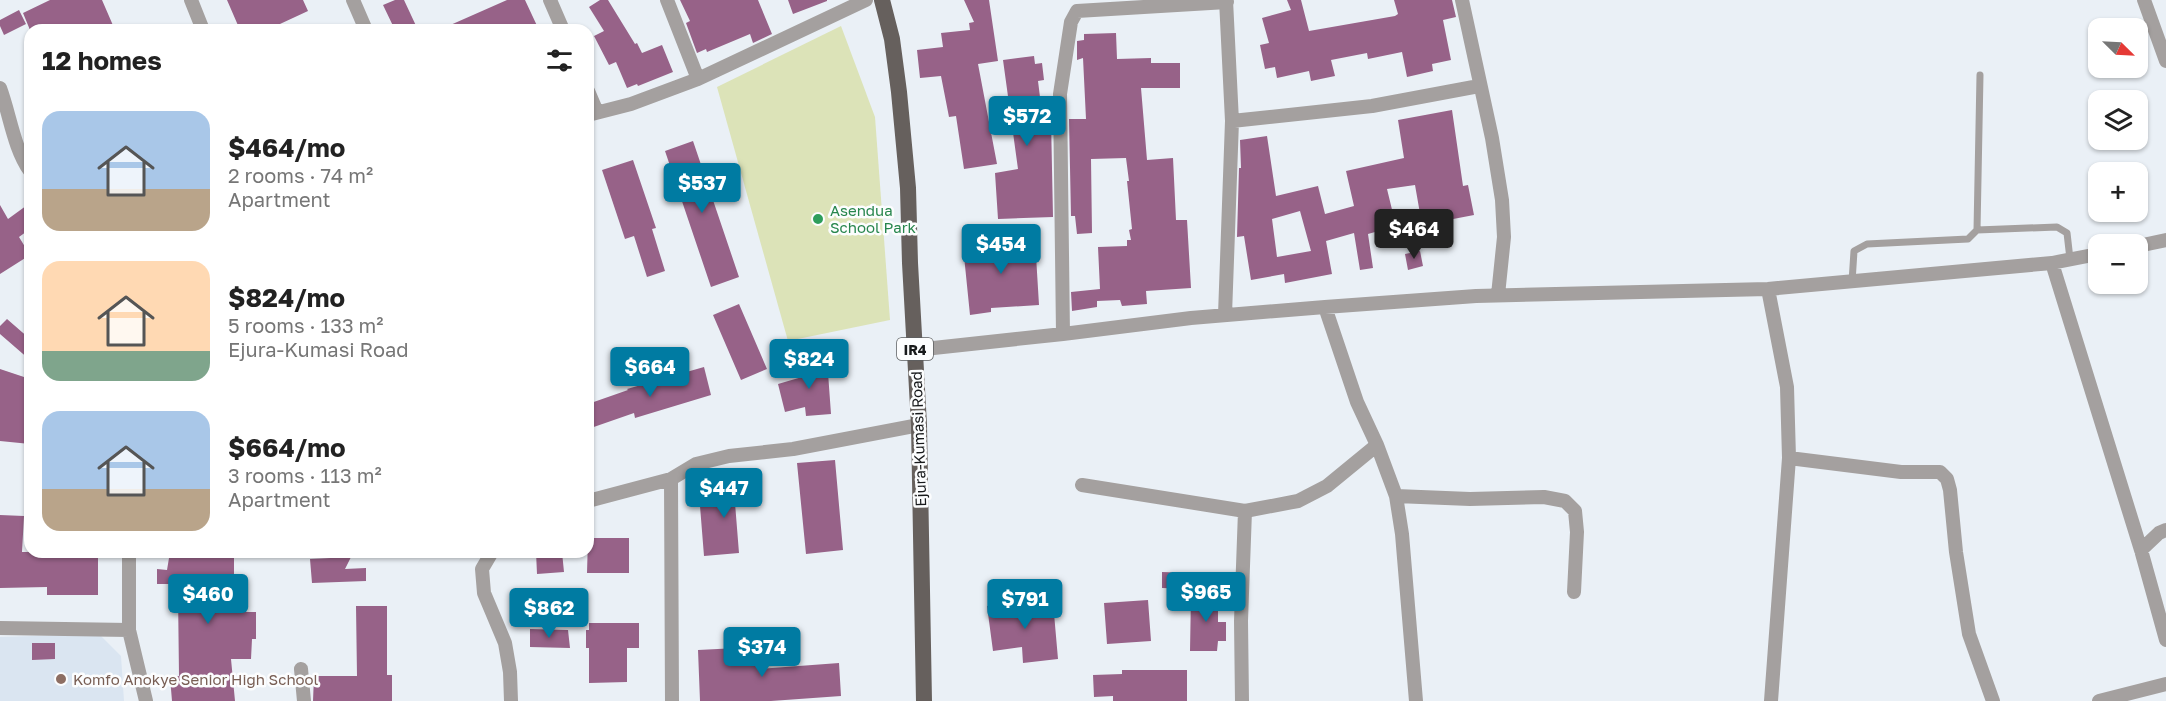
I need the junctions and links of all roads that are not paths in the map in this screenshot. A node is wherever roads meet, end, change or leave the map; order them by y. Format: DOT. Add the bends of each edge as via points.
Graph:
graph roads {
  1 [pos="191,0"];
  2 [pos="352,0"];
  3 [pos="550,0"];
  4 [pos="667,0"];
  5 [pos="866,0"];
  6 [pos="882,0"];
  7 [pos="1462,0"];
  8 [pos="2144,0"];
  9 [pos="1226,1"];
  10 [pos="201,24"];
  11 [pos="363,24"];
  12 [pos="560,24"];
  13 [pos="2166,61"];
  14 [pos="1980,75"];
  15 [pos="698,79"];
  16 [pos="1479,86"];
  17 [pos="0,88"];
  18 [pos="594,114"];
  19 [pos="1232,120"];
  20 [pos="24,162"];
  21 [pos="1977,230"];
  22 [pos="2166,240"];
  23 [pos="2148,244"];
  24 [pos="2088,256"];
  25 [pos="2070,260"];
  26 [pos="2052,263"];
  27 [pos="1852,282"];
  28 [pos="1768,289"];
  29 [pos="1498,295"];
  30 [pos="1324,307"];
  31 [pos="1225,315"];
  32 [pos="1063,334"];
  33 [pos="915,350"];
  34 [pos="919,425"];
  35 [pos="1377,445"];
  36 [pos="1789,458"];
  37 [pos="671,479"];
  38 [pos="1082,485"];
  39 [pos="1396,495"];
  40 [pos="594,499"];
  41 [pos="1245,511"];
  42 [pos="2166,530"];
  43 [pos="2140,550"];
  44 [pos="129,558"];
  45 [pos="488,558"];
  46 [pos="1574,592"];
  47 [pos="0,628"];
  48 [pos="129,630"];
  49 [pos="2166,640"];
  50 [pos="301,669"];
  51 [pos="2166,684"];
  52 [pos="146,701"];
  53 [pos="304,701"];
  54 [pos="511,701"];
  55 [pos="672,701"];
  56 [pos="924,701"];
  57 [pos="1242,701"];
  58 [pos="1416,701"];
  59 [pos="1771,701"];
  60 [pos="1993,701"];
  61 [pos="2099,701"];
  1 -- 10 [label="street"];
  2 -- 11 [label="street"];
  3 -- 12 [label="street"];
  4 -- 15 [label="street"];
  5 -- 15 [label="street"];
  6 -- 33 [label="main road, Ejura-Kumasi Road / IR4" via="899,92 908,188"];
  7 -- 16 [label="street"];
  8 -- 13 [label="street"];
  9 -- 19 [label="street"];
  9 -- 32 [label="street" via="1090,9 1077,11 1071,22 1060,94"];
  14 -- 21 [label="lane"];
  15 -- 18 [label="street"];
  16 -- 19 [label="street" via="1372,106"];
  16 -- 29 [label="street" via="1502,200 1504,237"];
  17 -- 20 [label="street"];
  19 -- 31 [label="street"];
  21 -- 25 [label="lane" via="2057,227 2067,233"];
  21 -- 27 [label="lane" via="1968,239 1867,244 1854,251"];
  22 -- 23 [label="street"];
  24 -- 25 [label="street"];
  25 -- 26 [label="street"];
  26 -- 27 [label="street"];
  26 -- 43 [label="street"];
  27 -- 28 [label="street"];
  28 -- 29 [label="street"];
  28 -- 36 [label="street" via="1787,387"];
  29 -- 30 [label="street"];
  30 -- 31 [label="street"];
  30 -- 35 [label="street" via="1352,391"];
  31 -- 32 [label="street"];
  32 -- 33 [label="street"];
  33 -- 34 [label="main road, Ejura-Kumasi Road / IR4"];
  34 -- 37 [label="street" via="793,449 729,456 696,464"];
  34 -- 56 [label="main road, Ejura-Kumasi Road / IR4"];
  35 -- 39 [label="street"];
  35 -- 41 [label="street" via="1327,486 1298,501"];
  36 -- 59 [label="street"];
  36 -- 60 [label="street" via="1901,472 1940,472 1947,479 1969,634"];
  37 -- 40 [label="street"];
  37 -- 55 [label="street"];
  38 -- 41 [label="street"];
  39 -- 46 [label="street" via="1544,497 1565,501 1575,511"];
  39 -- 58 [label="street"];
  41 -- 57 [label="street"];
  42 -- 43 [label="street"];
  43 -- 49 [label="street"];
  44 -- 48 [label="street"];
  45 -- 54 [label="street" via="482,569 484,593 505,642"];
  47 -- 48 [label="street"];
  48 -- 52 [label="street"];
  50 -- 53 [label="street"];
  51 -- 61 [label="street"];
}
